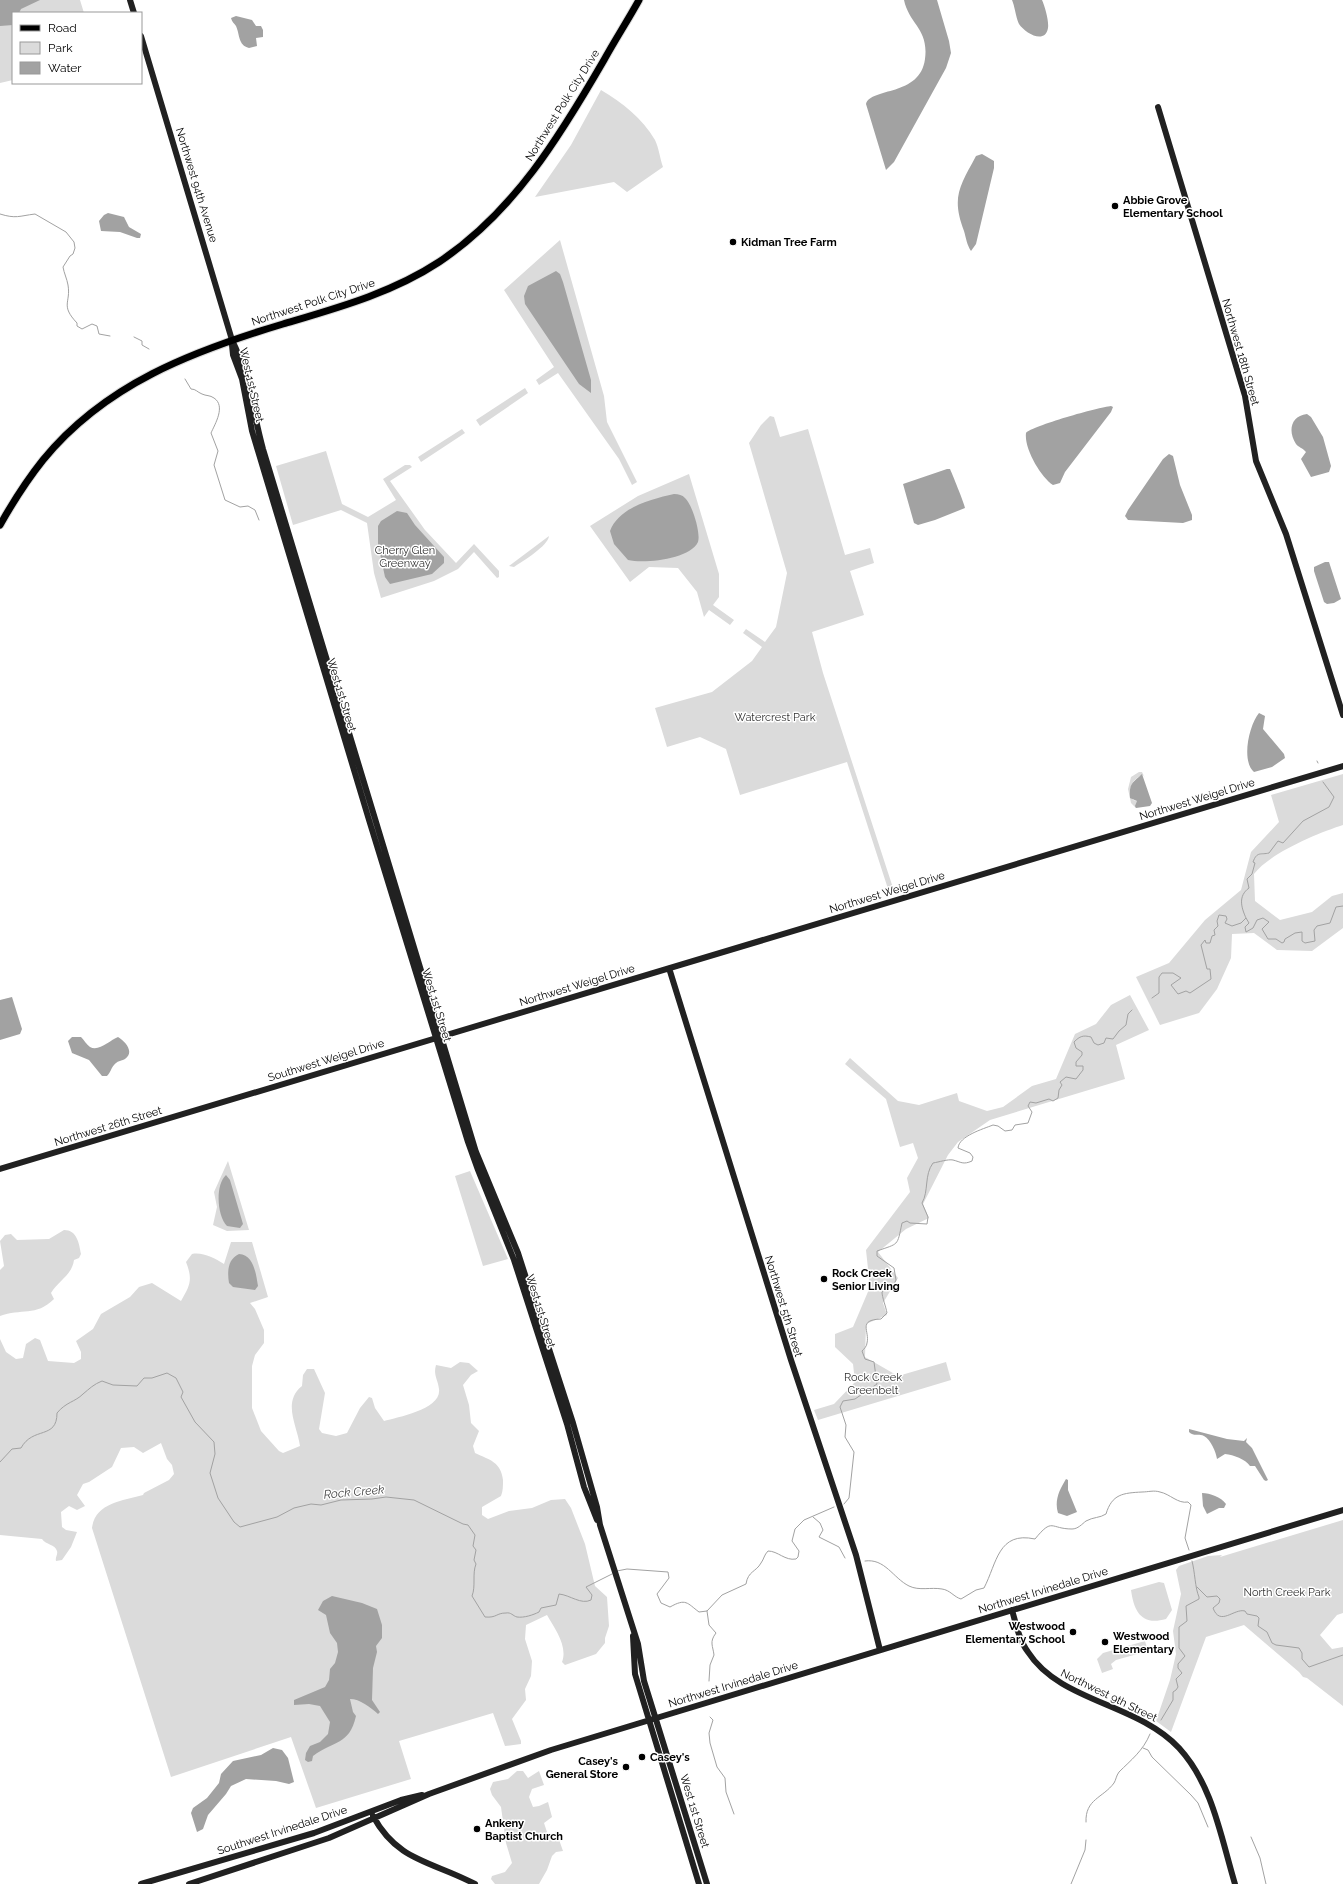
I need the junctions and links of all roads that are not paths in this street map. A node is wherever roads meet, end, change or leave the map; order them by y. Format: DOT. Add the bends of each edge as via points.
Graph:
graph roads {
  1 [pos="130,0"];
  2 [pos="639,0"];
  3 [pos="134,12"];
  4 [pos="142,39"];
  5 [pos="1158,107"];
  6 [pos="232,340"];
  7 [pos="0,525"];
  8 [pos="1343,715"];
  9 [pos="1343,766"];
  10 [pos="669,968"];
  11 [pos="439,1037"];
  12 [pos="221,1102"];
  13 [pos="0,1169"];
  14 [pos="1343,1510"];
  15 [pos="1012,1610"];
  16 [pos="632,1629"];
  17 [pos="880,1650"];
  18 [pos="656,1718"];
  19 [pos="648,1720"];
  20 [pos="429,1794"];
  21 [pos="370,1812"];
  22 [pos="374,1818"];
  23 [pos="141,1884"];
  24 [pos="189,1884"];
  25 [pos="475,1884"];
  26 [pos="700,1884"];
  27 [pos="707,1884"];
  28 [pos="1235,1884"];
  1 -- 3 [label="street"];
  2 -- 6 [label="main road, Northwest Polk City Drive" via="534,172 498,214 478,232 439,262 395,285 341,306"];
  4 -- 6 [label="street, Northwest 94th Avenue"];
  5 -- 8 [label="street, Northwest 18th Street" via="1244,392 1256,461 1286,534"];
  6 -- 7 [label="main road, Northwest Polk City Drive" via="142,378 95,409 44,459 24,485"];
  6 -- 11 [label="street, West 1st Street" via="246,377 263,449"];
  9 -- 10 [label="street, Northwest Weigel Drive"];
  10 -- 11 [label="street, Northwest Weigel Drive"];
  10 -- 17 [label="street, Northwest 5th Street" via="791,1360 856,1554"];
  11 -- 12 [label="street, Southwest Weigel Drive"];
  11 -- 16 [label="street, West 1st Street" via="479,1161 514,1243 573,1423 600,1525"];
  12 -- 13 [label="street, Northwest 26th Street"];
  14 -- 15 [label="street, Northwest Irvinedale Drive"];
  15 -- 17 [label="street, Northwest Irvinedale Drive"];
  15 -- 28 [label="street, Northwest 9th Street" via="1024,1647 1046,1674 1062,1684 1142,1720 1162,1733 1186,1756 1206,1789"];
  16 -- 18 [label="street, West 1st Street"];
  16 -- 19 [label="street, West 1st Street" via="636,1674"];
  17 -- 18 [label="street, Northwest Irvinedale Drive"];
  18 -- 19 [label="street, Southwest Irvinedale Drive"];
  18 -- 27 [label="street, West 1st Street"];
  19 -- 20 [label="street, Southwest Irvinedale Drive" via="527,1758"];
  19 -- 26 [label="street, West 1st Street"];
  20 -- 21 [label="street, Southwest Irvinedale Drive" via="417,1795"];
  20 -- 22 [label="street, Southwest Irvinedale Drive"];
  21 -- 22 [label="street"];
  21 -- 23 [label="street, Southwest Irvinedale Drive" via="314,1833"];
  22 -- 24 [label="street, Southwest Irvinedale Drive" via="329,1838"];
  22 -- 25 [label="street" via="386,1837 400,1850"];
}
